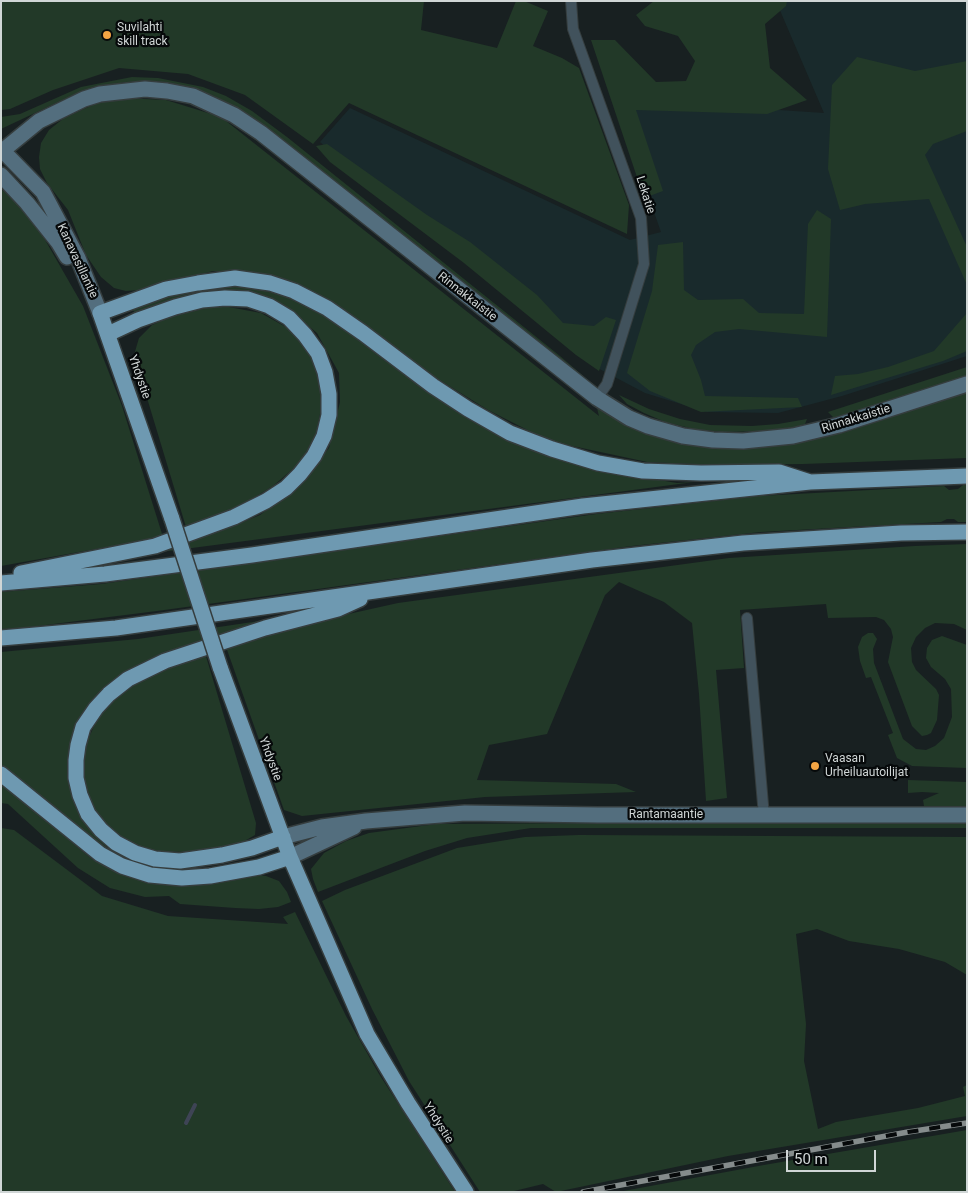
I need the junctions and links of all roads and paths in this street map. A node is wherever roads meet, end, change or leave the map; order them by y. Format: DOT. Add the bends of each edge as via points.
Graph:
graph roads {
  1 [pos="572,1"];
  2 [pos="2,150"];
  3 [pos="1,175"];
  4 [pos="100,313"];
  5 [pos="108,334"];
  6 [pos="967,384"];
  7 [pos="598,398"];
  8 [pos="967,476"];
  9 [pos="810,482"];
  10 [pos="967,532"];
  11 [pos="1,577"];
  12 [pos="1,583"];
  13 [pos="376,592"];
  14 [pos="747,618"];
  15 [pos="1,638"];
  16 [pos="1,774"];
  17 [pos="764,816"];
  18 [pos="967,816"];
  19 [pos="366,821"];
  20 [pos="283,837"];
  21 [pos="290,857"];
  22 [pos="466,1192"];
  1 -- 7 [label="street, Lekatie" via="573,29 641,218 644,264 608,380"];
  2 -- 4 [label="main road, Kanavasillantie" via="43,192 78,258"];
  2 -- 7 [label="main road, Rinnakkaistie" via="39,121 100,94 145,89 193,96 234,115 261,133"];
  3 -- 4 [label="main road, Kanavasillantie" via="58,242"];
  4 -- 5 [label="highway, Yhdystie"];
  4 -- 9 [label="highway" via="166,289 198,282 235,278 270,283 327,308 468,409 510,433 552,449 598,463 643,471 779,472"];
  5 -- 11 [label="highway" via="175,306 202,300 248,300 269,306 289,318 318,353 326,372 329,394 324,436 314,456 286,488 234,518 155,546"];
  5 -- 20 [label="highway, Yhdystie, bridge" via="220,667"];
  6 -- 7 [label="main road, Rinnakkaistie" via="821,430 743,441 691,437 648,426"];
  8 -- 9 [label="highway"];
  9 -- 12 [label="highway" via="583,506 252,555 105,574"];
  10 -- 13 [label="highway" via="743,543 592,560"];
  13 -- 15 [label="highway" via="116,628"];
  13 -- 20 [label="highway" via="338,609 265,628 165,661 128,679 109,694 83,727 76,760 80,796 88,814 116,843 155,859 180,861 222,856"];
  14 -- 17 [label="street"];
  16 -- 21 [label="highway" via="100,854 122,866 150,875 210,876 260,867"];
  17 -- 18 [label="main road, Rantamaantie"];
  17 -- 19 [label="main road, Rantamaantie" via="465,813"];
  19 -- 20 [label="main road, Rantamaantie"];
  19 -- 21 [label="main road, Rantamaantie"];
  20 -- 21 [label="highway, Yhdystie"];
  21 -- 22 [label="highway, Yhdystie" via="367,1034"];
}
